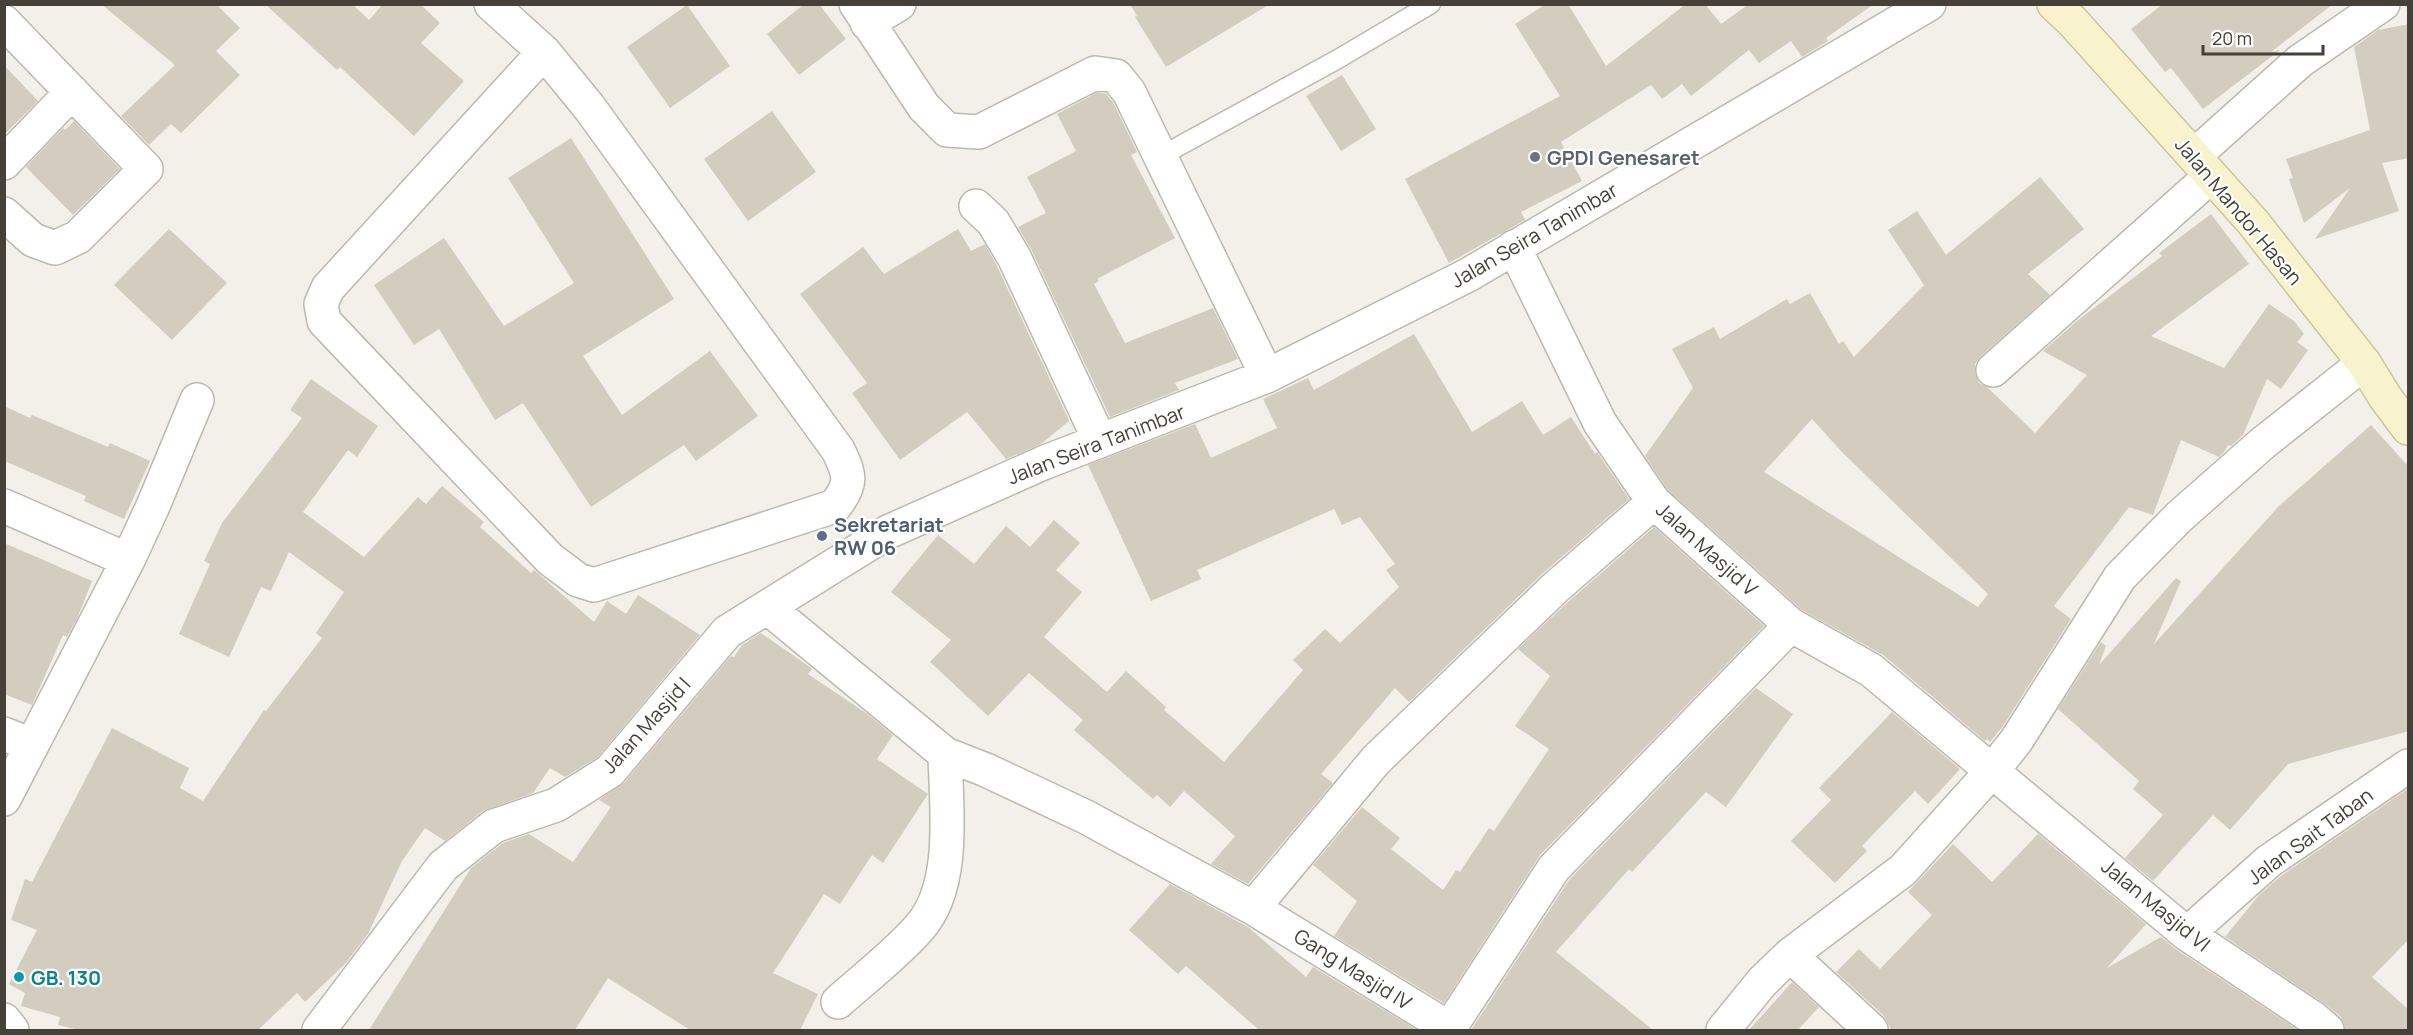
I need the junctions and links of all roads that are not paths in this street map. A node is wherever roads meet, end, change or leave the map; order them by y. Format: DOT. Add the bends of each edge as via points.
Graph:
graph roads {
  1 [pos="491,4"];
  2 [pos="899,4"];
  3 [pos="1431,4"];
  4 [pos="1929,4"];
  5 [pos="2055,4"];
  6 [pos="2383,4"];
  7 [pos="862,14"];
  8 [pos="4,22"];
  9 [pos="544,52"];
  10 [pos="72,92"];
  11 [pos="1161,156"];
  12 [pos="4,163"];
  13 [pos="2202,166"];
  14 [pos="976,206"];
  15 [pos="4,214"];
  16 [pos="1514,247"];
  17 [pos="2364,363"];
  18 [pos="1993,370"];
  19 [pos="1267,376"];
  20 [pos="197,400"];
  21 [pos="2409,428"];
  22 [pos="1100,441"];
  23 [pos="1654,502"];
  24 [pos="4,506"];
  25 [pos="128,560"];
  26 [pos="767,607"];
  27 [pos="1791,625"];
  28 [pos="18,740"];
  29 [pos="945,754"];
  30 [pos="2409,766"];
  31 [pos="1992,771"];
  32 [pos="4,799"];
  33 [pos="1253,908"];
  34 [pos="2187,934"];
  35 [pos="1790,954"];
  36 [pos="838,1002"];
  37 [pos="4,1020"];
  38 [pos="2314,1026"];
  39 [pos="12,1030"];
  40 [pos="319,1030"];
  41 [pos="1450,1030"];
  42 [pos="1723,1030"];
  43 [pos="1871,1030"];
  1 -- 9 [label="street"];
  2 -- 7 [label="street"];
  3 -- 11 [label="lane"];
  4 -- 16 [label="street, Jalan Seira Tanimbar"];
  5 -- 13 [label="street, Jalan Mandor Hasan"];
  6 -- 13 [label="street" via="2300,61"];
  7 -- 11 [label="street" via="924,107 947,130 979,132 1095,73 1116,76 1129,92"];
  8 -- 10 [label="street"];
  9 -- 9 [label="street" via="327,288 321,304 324,321 550,559 578,580 594,585 836,506 847,491 849,472 838,450 590,107"];
  10 -- 12 [label="street"];
  10 -- 15 [label="street" via="146,169 78,237 55,248 33,240"];
  11 -- 19 [label="street"];
  13 -- 17 [label="street, Jalan Mandor Hasan" via="2252,222"];
  13 -- 18 [label="street"];
  14 -- 22 [label="street" via="993,222 1014,257"];
  16 -- 19 [label="street, Jalan Seira Tanimbar" via="1468,275"];
  16 -- 23 [label="street, Jalan Masjid V" via="1600,423"];
  17 -- 21 [label="street, Jalan Mandor Hasan"];
  17 -- 31 [label="street" via="2263,443 2179,517 2120,577 2016,741"];
  19 -- 22 [label="street, Jalan Seira Tanimbar"];
  20 -- 25 [label="street"];
  22 -- 26 [label="street, Jalan Seira Tanimbar" via="888,532"];
  23 -- 27 [label="street, Jalan Masjid V"];
  23 -- 33 [label="street" via="1555,588 1376,760"];
  24 -- 25 [label="street"];
  25 -- 28 [label="street"];
  26 -- 29 [label="street"];
  26 -- 40 [label="street, Jalan Masjid I" via="727,632 610,771 556,805 494,826 443,866"];
  27 -- 31 [label="street, Jalan Masjid V" via="1871,670"];
  27 -- 41 [label="street" via="1554,868"];
  28 -- 32 [label="street"];
  29 -- 33 [label="street" via="1086,817"];
  29 -- 36 [label="street" via="946,851 939,894 921,927"];
  30 -- 34 [label="street, Jalan Sait Taban" via="2269,861"];
  31 -- 34 [label="street, Jalan Masjid VI"];
  31 -- 35 [label="street" via="1903,870"];
  33 -- 41 [label="street, Gang Masjid IV"];
  34 -- 38 [label="street, Jalan Masjid VI"];
  35 -- 42 [label="street"];
  35 -- 43 [label="street"];
  37 -- 39 [label="street"];
}
